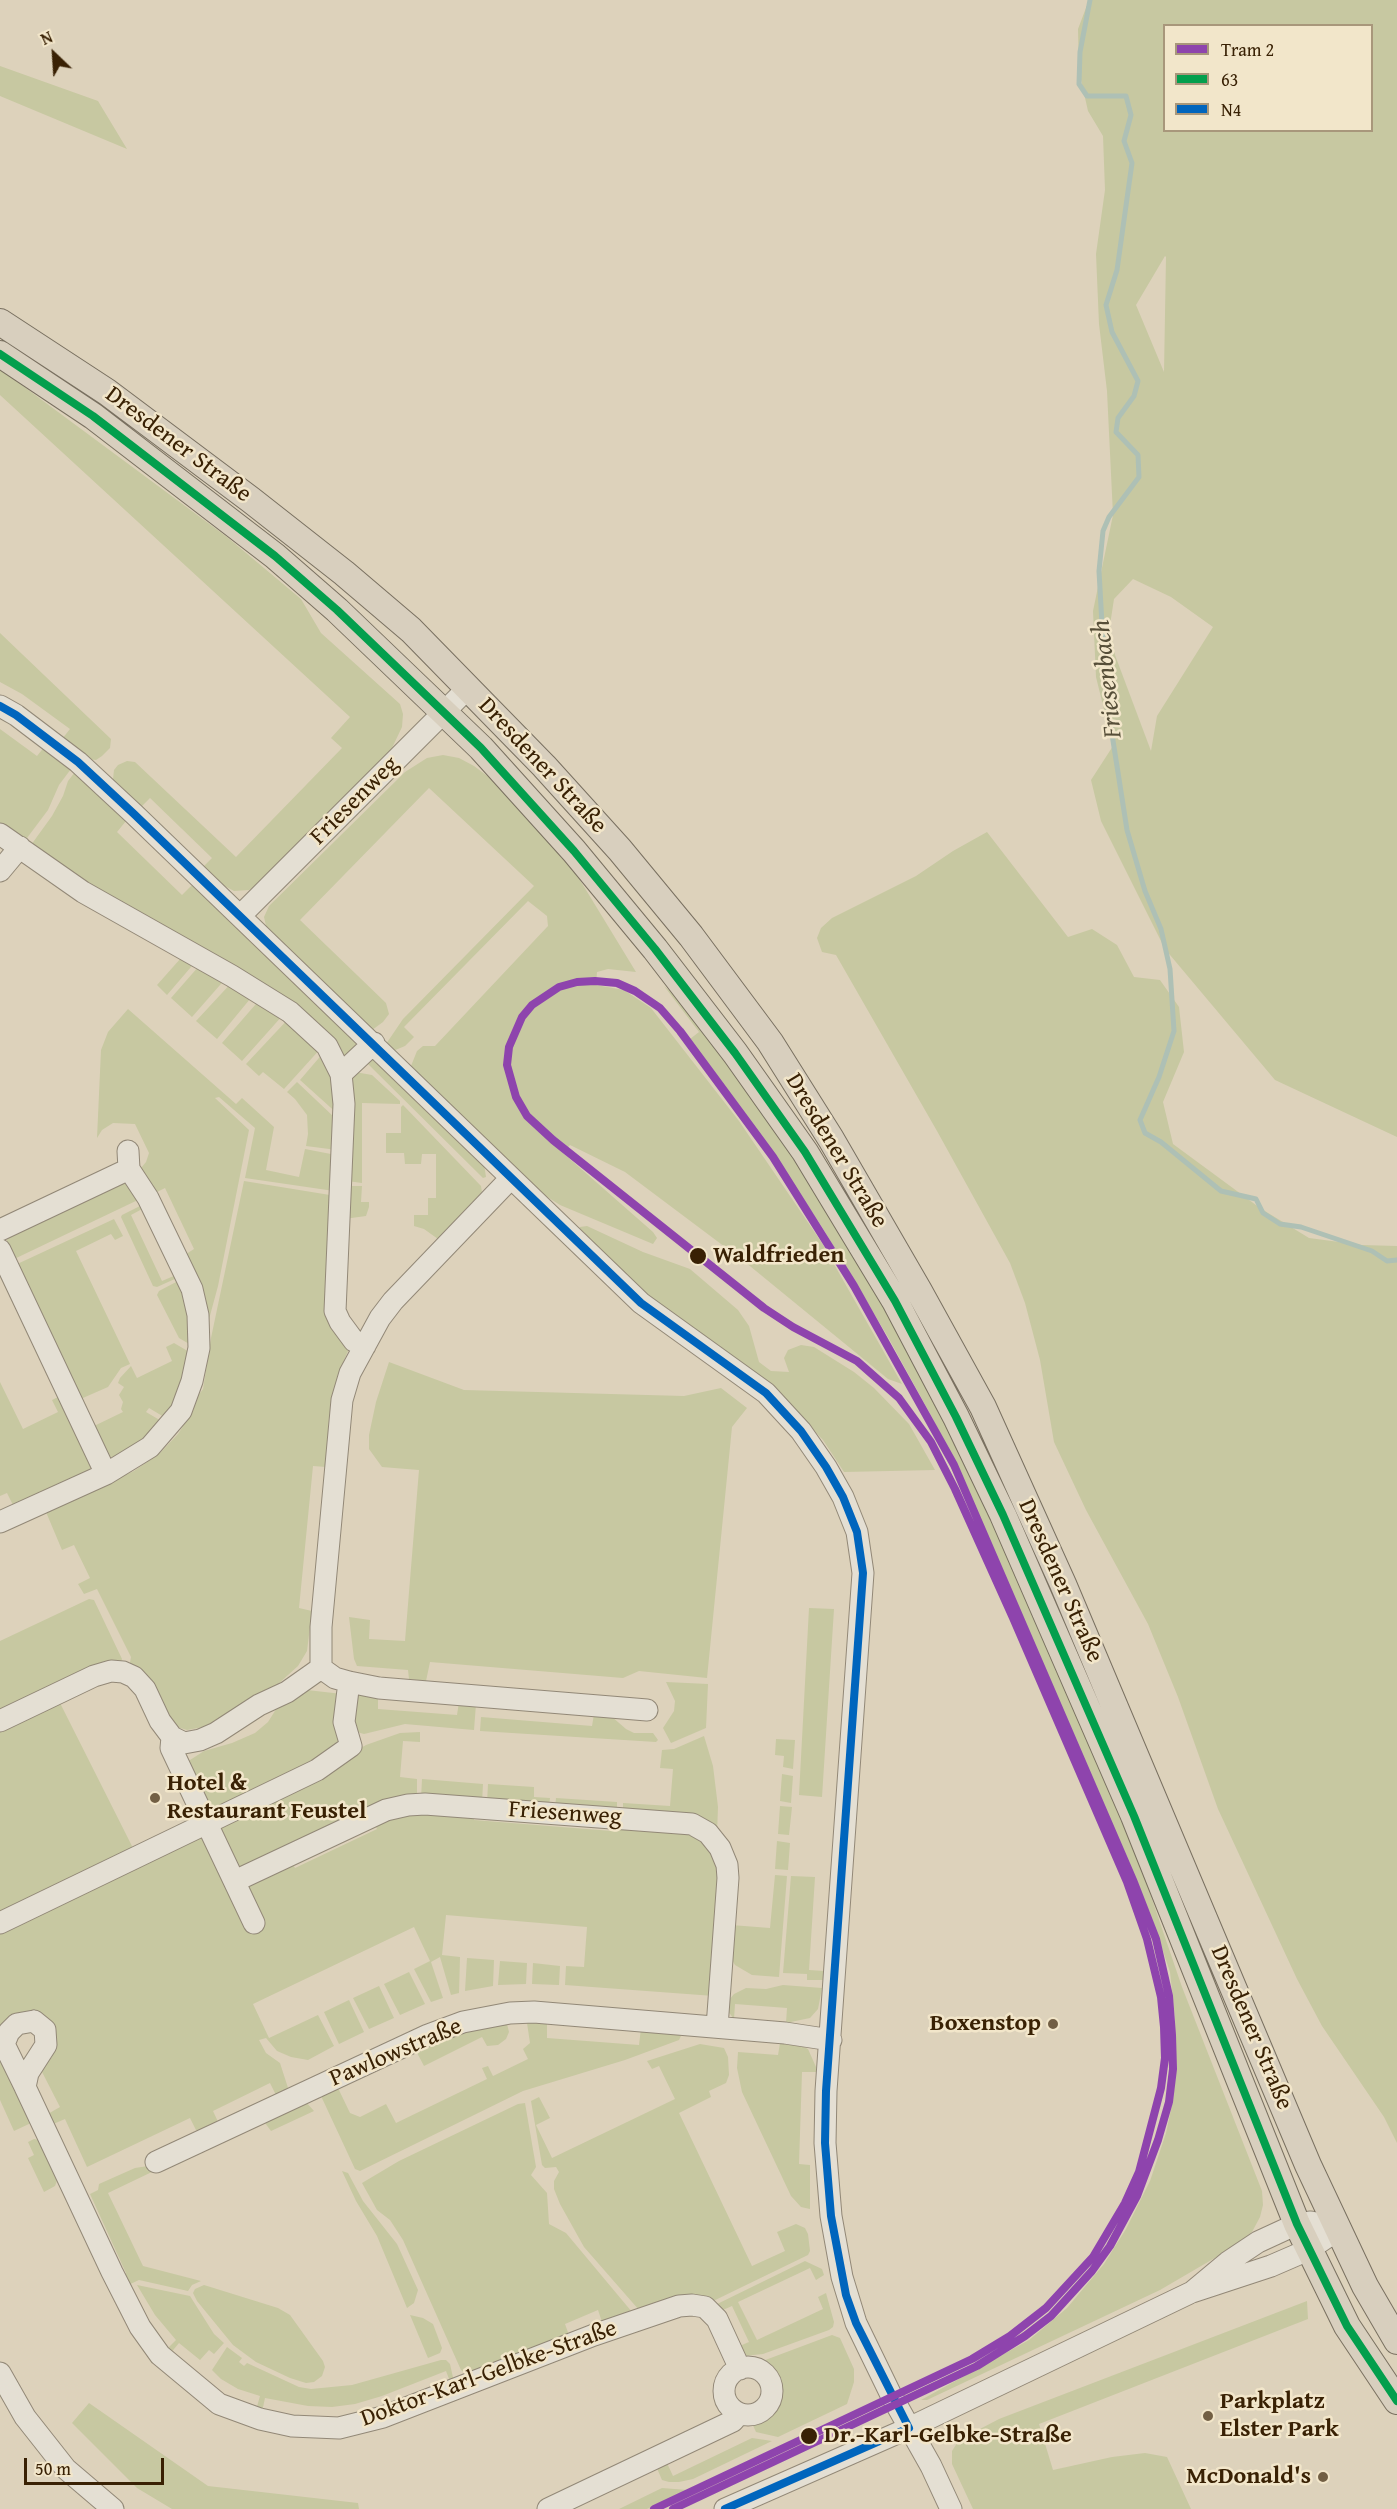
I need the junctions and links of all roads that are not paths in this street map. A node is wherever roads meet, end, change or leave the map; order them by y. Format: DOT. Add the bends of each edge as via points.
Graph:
graph roads {
  1 [pos="0,322"];
  2 [pos="0,354"];
  3 [pos="469,687"];
  4 [pos="0,706"];
  5 [pos="445,712"];
  6 [pos="0,834"];
  7 [pos="20,848"];
  8 [pos="0,871"];
  9 [pos="241,915"];
  10 [pos="374,1043"];
  11 [pos="341,1074"];
  12 [pos="511,1178"];
  13 [pos="0,1230"];
  14 [pos="0,1250"];
  15 [pos="365,1346"];
  16 [pos="106,1474"];
  17 [pos="0,1522"];
  18 [pos="321,1668"];
  19 [pos="349,1682"];
  20 [pos="646,1710"];
  21 [pos="0,1721"];
  22 [pos="172,1737"];
  23 [pos="207,1823"];
  24 [pos="235,1881"];
  25 [pos="0,1923"];
  26 [pos="254,1923"];
  27 [pos="717,2028"];
  28 [pos="831,2040"];
  29 [pos="25,2087"];
  30 [pos="156,2162"];
  31 [pos="1297,2224"];
  32 [pos="1336,2227"];
  33 [pos="1308,2250"];
  34 [pos="1192,2292"];
  35 [pos="1397,2341"];
  36 [pos="740,2369"];
  37 [pos="0,2373"];
  38 [pos="1397,2401"];
  39 [pos="740,2414"];
  40 [pos="909,2428"];
  41 [pos="113,2509"];
  42 [pos="548,2509"];
  43 [pos="725,2509"];
  44 [pos="951,2509"];
  1 -- 3 [label="main road, Dresdener Straße" via="107,392 251,500 411,630"];
  2 -- 5 [label="main road" via="93,416 233,521 337,610"];
  3 -- 5 [label="street, Friesenweg"];
  3 -- 32 [label="main road, Dresdener Straße" via="620,850 729,986 770,1042 831,1139 919,1291 983,1407 1063,1584"];
  4 -- 9 [label="street" via="78,762"];
  5 -- 9 [label="street, Friesenweg"];
  5 -- 31 [label="main road" via="574,851 735,1053 804,1152 895,1301 956,1417 1044,1606 1138,1826"];
  6 -- 7 [label="street"];
  7 -- 8 [label="street"];
  7 -- 11 [label="street" via="82,892 290,1012 327,1046"];
  9 -- 10 [label="street"];
  10 -- 11 [label="street"];
  10 -- 12 [label="street"];
  11 -- 15 [label="street" via="344,1104 335,1311 354,1341"];
  12 -- 15 [label="street" via="393,1301"];
  12 -- 28 [label="street" via="641,1303 766,1393 801,1431 826,1467 857,1532 863,1573"];
  13 -- 16 [label="street" via="128,1160 192,1289 199,1348 181,1411 150,1447"];
  14 -- 16 [label="street"];
  15 -- 18 [label="street" via="350,1373 342,1400 321,1627"];
  16 -- 17 [label="street"];
  18 -- 19 [label="street"];
  18 -- 22 [label="street" via="216,1733 184,1743"];
  19 -- 20 [label="street" via="379,1688"];
  19 -- 23 [label="street" via="344,1722 351,1746 317,1770"];
  21 -- 22 [label="street" via="94,1676 123,1672 145,1689"];
  22 -- 23 [label="street" via="171,1748"];
  23 -- 24 [label="street"];
  23 -- 25 [label="street"];
  24 -- 26 [label="street"];
  24 -- 27 [label="street, Friesenweg" via="386,1810 408,1805 692,1824 708,1833 720,1848 729,1878"];
  27 -- 28 [label="street, Pawlowstraße"];
  27 -- 30 [label="street, Pawlowstraße" via="534,2012 462,2022"];
  28 -- 40 [label="street" via="825,2143 840,2269 856,2323"];
  29 -- 36 [label="street, Doktor-Karl-Gelbke-Straße" via="141,2327 165,2360 219,2404 254,2418 292,2426 339,2428 383,2417 679,2306 705,2307 717,2319"];
  31 -- 32 [label="street" via="1311,2222"];
  31 -- 33 [label="main road"];
  31 -- 34 [label="street" via="1258,2242"];
  32 -- 33 [label="street"];
  32 -- 35 [label="main road, Dresdener Straße"];
  33 -- 34 [label="street"];
  33 -- 38 [label="main road" via="1347,2326"];
  34 -- 40 [label="street"];
  36 -- 39 [label="street" via="731,2375 724,2392 731,2408"];
  36 -- 39 [label="street" via="758,2369 771,2382 772,2391 766,2408 758,2413"];
  37 -- 41 [label="street" via="25,2417 66,2469"];
  39 -- 42 [label="street" via="733,2421"];
  40 -- 43 [label="street"];
  40 -- 44 [label="street"];
}
